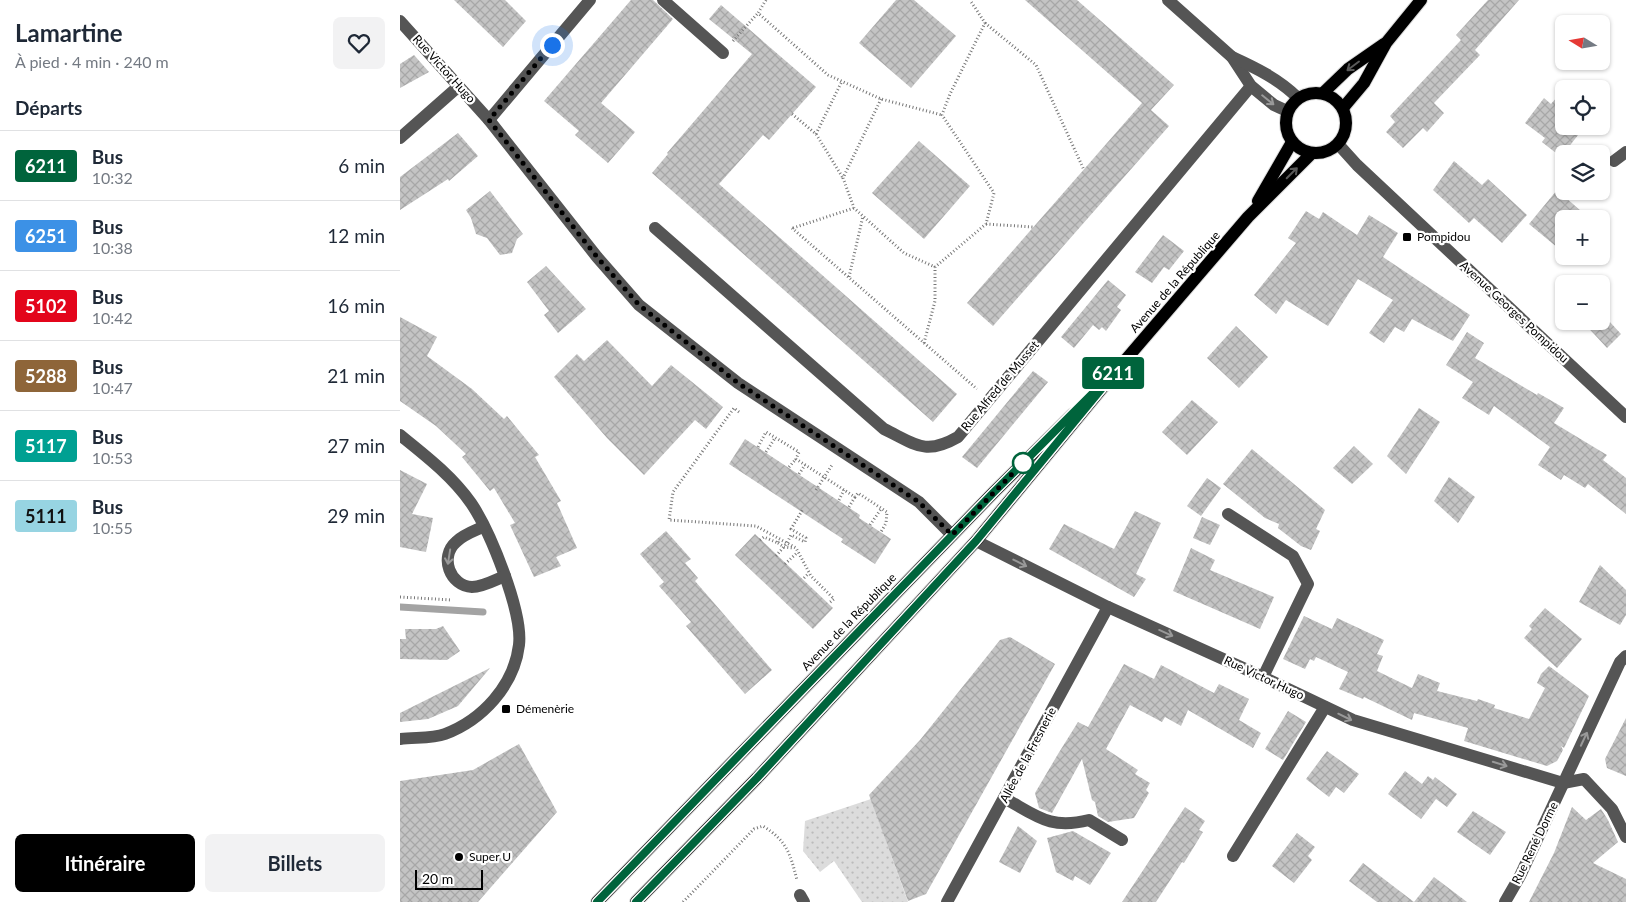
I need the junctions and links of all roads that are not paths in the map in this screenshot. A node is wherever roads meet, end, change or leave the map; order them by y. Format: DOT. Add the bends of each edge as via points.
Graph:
graph roads {
  1 [pos="590,0"];
  2 [pos="663,0"];
  3 [pos="1168,0"];
  4 [pos="1421,0"];
  5 [pos="400,21"];
  6 [pos="1386,43"];
  7 [pos="723,53"];
  8 [pos="1232,57"];
  9 [pos="459,86"];
  10 [pos="1250,86"];
  11 [pos="1323,93"];
  12 [pos="1298,98"];
  13 [pos="1343,108"];
  14 [pos="1287,111"];
  15 [pos="489,120"];
  16 [pos="400,138"];
  17 [pos="1292,142"];
  18 [pos="1338,144"];
  19 [pos="1626,152"];
  20 [pos="1311,154"];
  21 [pos="1614,161"];
  22 [pos="1248,217"];
  23 [pos="655,228"];
  24 [pos="1122,364"];
  25 [pos="1626,417"];
  26 [pos="400,435"];
  27 [pos="1228,514"];
  28 [pos="483,527"];
  29 [pos="952,535"];
  30 [pos="976,541"];
  31 [pos="505,576"];
  32 [pos="1108,607"];
  33 [pos="1626,656"];
  34 [pos="1263,677"];
  35 [pos="1325,707"];
  36 [pos="400,739"];
  37 [pos="1563,783"];
  38 [pos="1004,798"];
  39 [pos="1626,837"];
  40 [pos="1122,840"];
  41 [pos="1233,856"];
  42 [pos="597,902"];
  43 [pos="636,902"];
  44 [pos="947,902"];
  45 [pos="1505,902"];
  1 -- 15 [label="street"];
  2 -- 7 [label="street"];
  3 -- 8 [label="street"];
  4 -- 6 [label="main road"];
  5 -- 9 [label="street, Rue Victor Hugo"];
  6 -- 11 [label="main road, one-way" via="1348,69"];
  6 -- 13 [label="main road" via="1364,83"];
  8 -- 10 [label="street"];
  8 -- 12 [label="street" via="1257,68"];
  9 -- 15 [label="street, Rue Victor Hugo"];
  9 -- 16 [label="street"];
  10 -- 14 [label="street, one-way"];
  10 -- 23 [label="street, Rue Alfred de Musset" via="958,437 941,446 923,447 884,429"];
  11 -- 12 [label="main road"];
  11 -- 13 [label="main road"];
  12 -- 14 [label="main road"];
  13 -- 18 [label="main road" via="1346,127"];
  14 -- 17 [label="main road" via="1285,126"];
  15 -- 29 [label="street, Rue Victor Hugo" via="639,305 738,383 919,502"];
  17 -- 20 [label="main road"];
  17 -- 22 [label="main road, Avenue de la République"];
  18 -- 20 [label="main road" via="1324,153"];
  18 -- 25 [label="street, Avenue Georges Pompidou"];
  19 -- 21 [label="street"];
  22 -- 20 [label="main road, Avenue de la République, one-way"];
  22 -- 24 [label="main road, Avenue de la République"];
  24 -- 29 [label="main road, Avenue de la République"];
  24 -- 30 [label="main road, Avenue de la République"];
  26 -- 28 [label="street" via="444,472 472,504"];
  27 -- 34 [label="street" via="1293,556 1308,584"];
  28 -- 31 [label="street"];
  28 -- 31 [label="street, one-way" via="463,537 450,549 448,566 451,575 463,585 472,587"];
  29 -- 42 [label="main road, Avenue de la République"];
  30 -- 32 [label="street, Rue Victor Hugo, one-way"];
  30 -- 43 [label="main road, Avenue de la République" via="757,778"];
  31 -- 36 [label="street" via="519,643 515,664 499,694 471,722 450,732"];
  32 -- 34 [label="street, Rue Victor Hugo, one-way"];
  32 -- 38 [label="street, Allée de la Fresnerie"];
  37 -- 33 [label="street, Rue René Dorme, one-way" via="1620,662"];
  34 -- 35 [label="street, Rue Victor Hugo"];
  35 -- 37 [label="street, Rue Victor Hugo, one-way" via="1352,720"];
  35 -- 41 [label="street"];
  37 -- 39 [label="street, Rue Victor Hugo" via="1584,779 1612,809"];
  37 -- 45 [label="street, Rue René Dorme"];
  38 -- 40 [label="street" via="1046,821 1068,825 1089,820"];
  38 -- 44 [label="street, Allée de la Fresnerie"];
}
